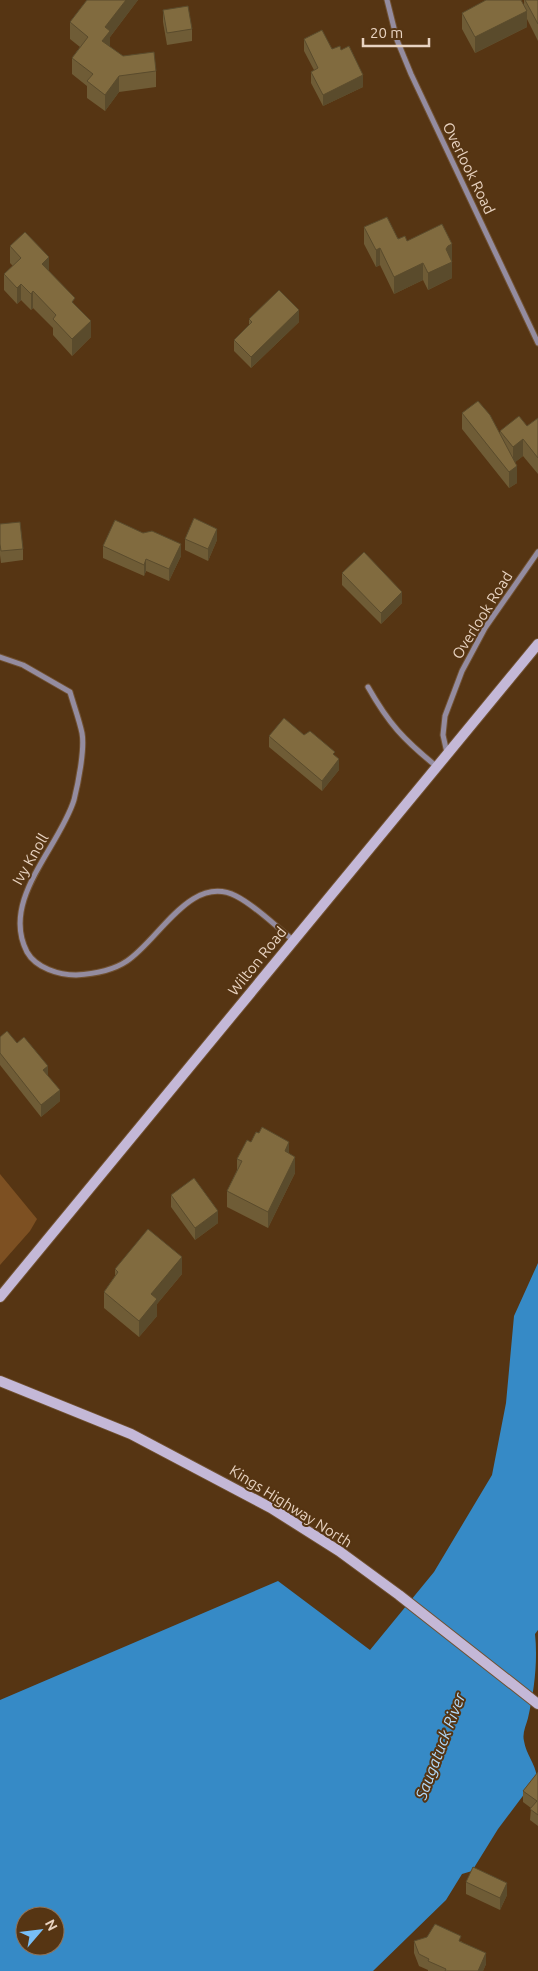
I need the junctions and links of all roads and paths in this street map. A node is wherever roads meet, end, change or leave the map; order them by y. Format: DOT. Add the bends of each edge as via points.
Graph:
graph roads {
  1 [pos="388,0"];
  2 [pos="538,343"];
  3 [pos="538,552"];
  4 [pos="538,644"];
  5 [pos="0,657"];
  6 [pos="368,686"];
  7 [pos="447,754"];
  8 [pos="436,766"];
  9 [pos="293,940"];
  10 [pos="0,1297"];
  11 [pos="0,1381"];
  12 [pos="538,1704"];
  1 -- 2 [label="street, Overlook Road" via="397,40 411,74"];
  3 -- 7 [label="street, Overlook Road" via="485,628 462,671 445,716 443,735"];
  4 -- 7 [label="main road, Wilton Road"];
  5 -- 9 [label="street, Ivy Knoll" via="23,665 70,692 82,734 76,790 65,824 28,883 21,904 19,926 22,944 31,959 61,974 110,970 127,961 195,897 212,890 236,896"];
  6 -- 8 [label="street" via="404,739"];
  7 -- 8 [label="main road, Wilton Road"];
  8 -- 9 [label="main road, Wilton Road"];
  9 -- 10 [label="main road, Wilton Road"];
  11 -- 12 [label="main road, Kings Highway North" via="131,1434 238,1489 311,1533 399,1595"];
}
